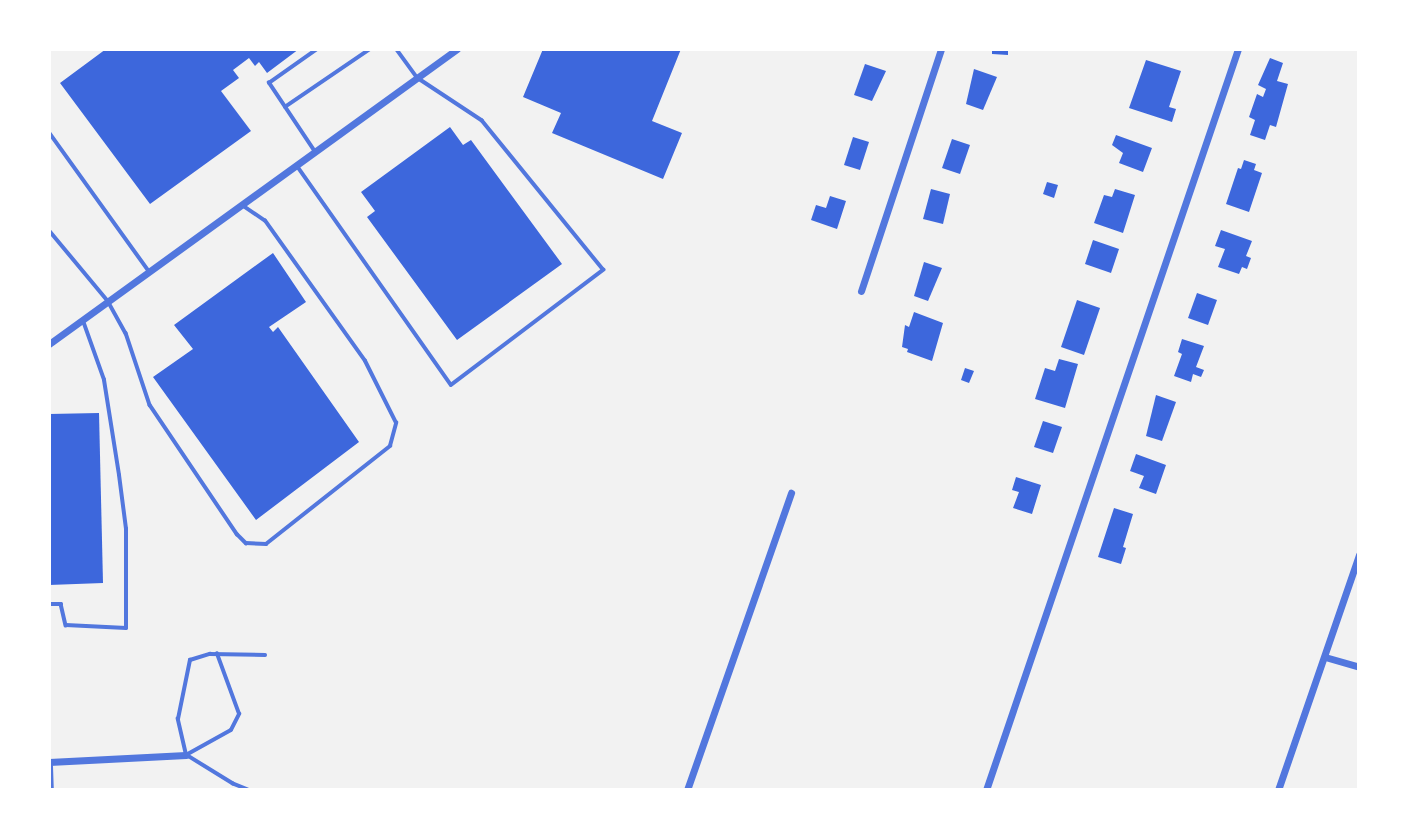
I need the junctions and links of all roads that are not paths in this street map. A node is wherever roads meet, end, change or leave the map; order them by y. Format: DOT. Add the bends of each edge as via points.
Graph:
graph roads {
  1 [pos="317,49"];
  2 [pos="370,49"];
  3 [pos="396,49"];
  4 [pos="457,49"];
  5 [pos="942,49"];
  6 [pos="1238,49"];
  7 [pos="417,78"];
  8 [pos="285,107"];
  9 [pos="49,132"];
  10 [pos="315,152"];
  11 [pos="296,165"];
  12 [pos="241,205"];
  13 [pos="49,230"];
  14 [pos="149,271"];
  15 [pos="861,291"];
  16 [pos="108,301"];
  17 [pos="83,319"];
  18 [pos="49,344"];
  19 [pos="791,493"];
  20 [pos="1359,555"];
  21 [pos="49,604"];
  22 [pos="217,654"];
  23 [pos="265,655"];
  24 [pos="1325,657"];
  25 [pos="1359,667"];
  26 [pos="186,755"];
  27 [pos="49,764"];
  28 [pos="50,790"];
  29 [pos="248,790"];
  30 [pos="687,790"];
  31 [pos="986,790"];
  32 [pos="1278,790"];
  1 -- 8 [label="lane" via="269,83"];
  2 -- 8 [label="lane"];
  3 -- 7 [label="lane"];
  4 -- 7 [label="street"];
  5 -- 15 [label="street"];
  6 -- 31 [label="street"];
  7 -- 10 [label="street"];
  7 -- 11 [label="lane" via="482,121 603,270 450,385"];
  8 -- 10 [label="lane"];
  9 -- 14 [label="lane"];
  10 -- 11 [label="street"];
  11 -- 12 [label="street"];
  12 -- 14 [label="street"];
  12 -- 16 [label="lane" via="265,221 365,361 396,424 390,446 267,544 246,543 237,534 150,405 126,333"];
  13 -- 16 [label="lane"];
  14 -- 16 [label="street"];
  16 -- 17 [label="street"];
  17 -- 18 [label="street"];
  17 -- 21 [label="lane" via="104,380 121,488 126,529 126,628 66,625 61,604"];
  19 -- 30 [label="street"];
  20 -- 24 [label="street"];
  22 -- 23 [label="lane"];
  22 -- 26 [label="lane" via="190,660 178,719"];
  22 -- 26 [label="lane" via="239,714 231,730"];
  24 -- 25 [label="street"];
  24 -- 32 [label="street"];
  26 -- 27 [label="street"];
  26 -- 29 [label="lane"];
  27 -- 28 [label="street"];
}
